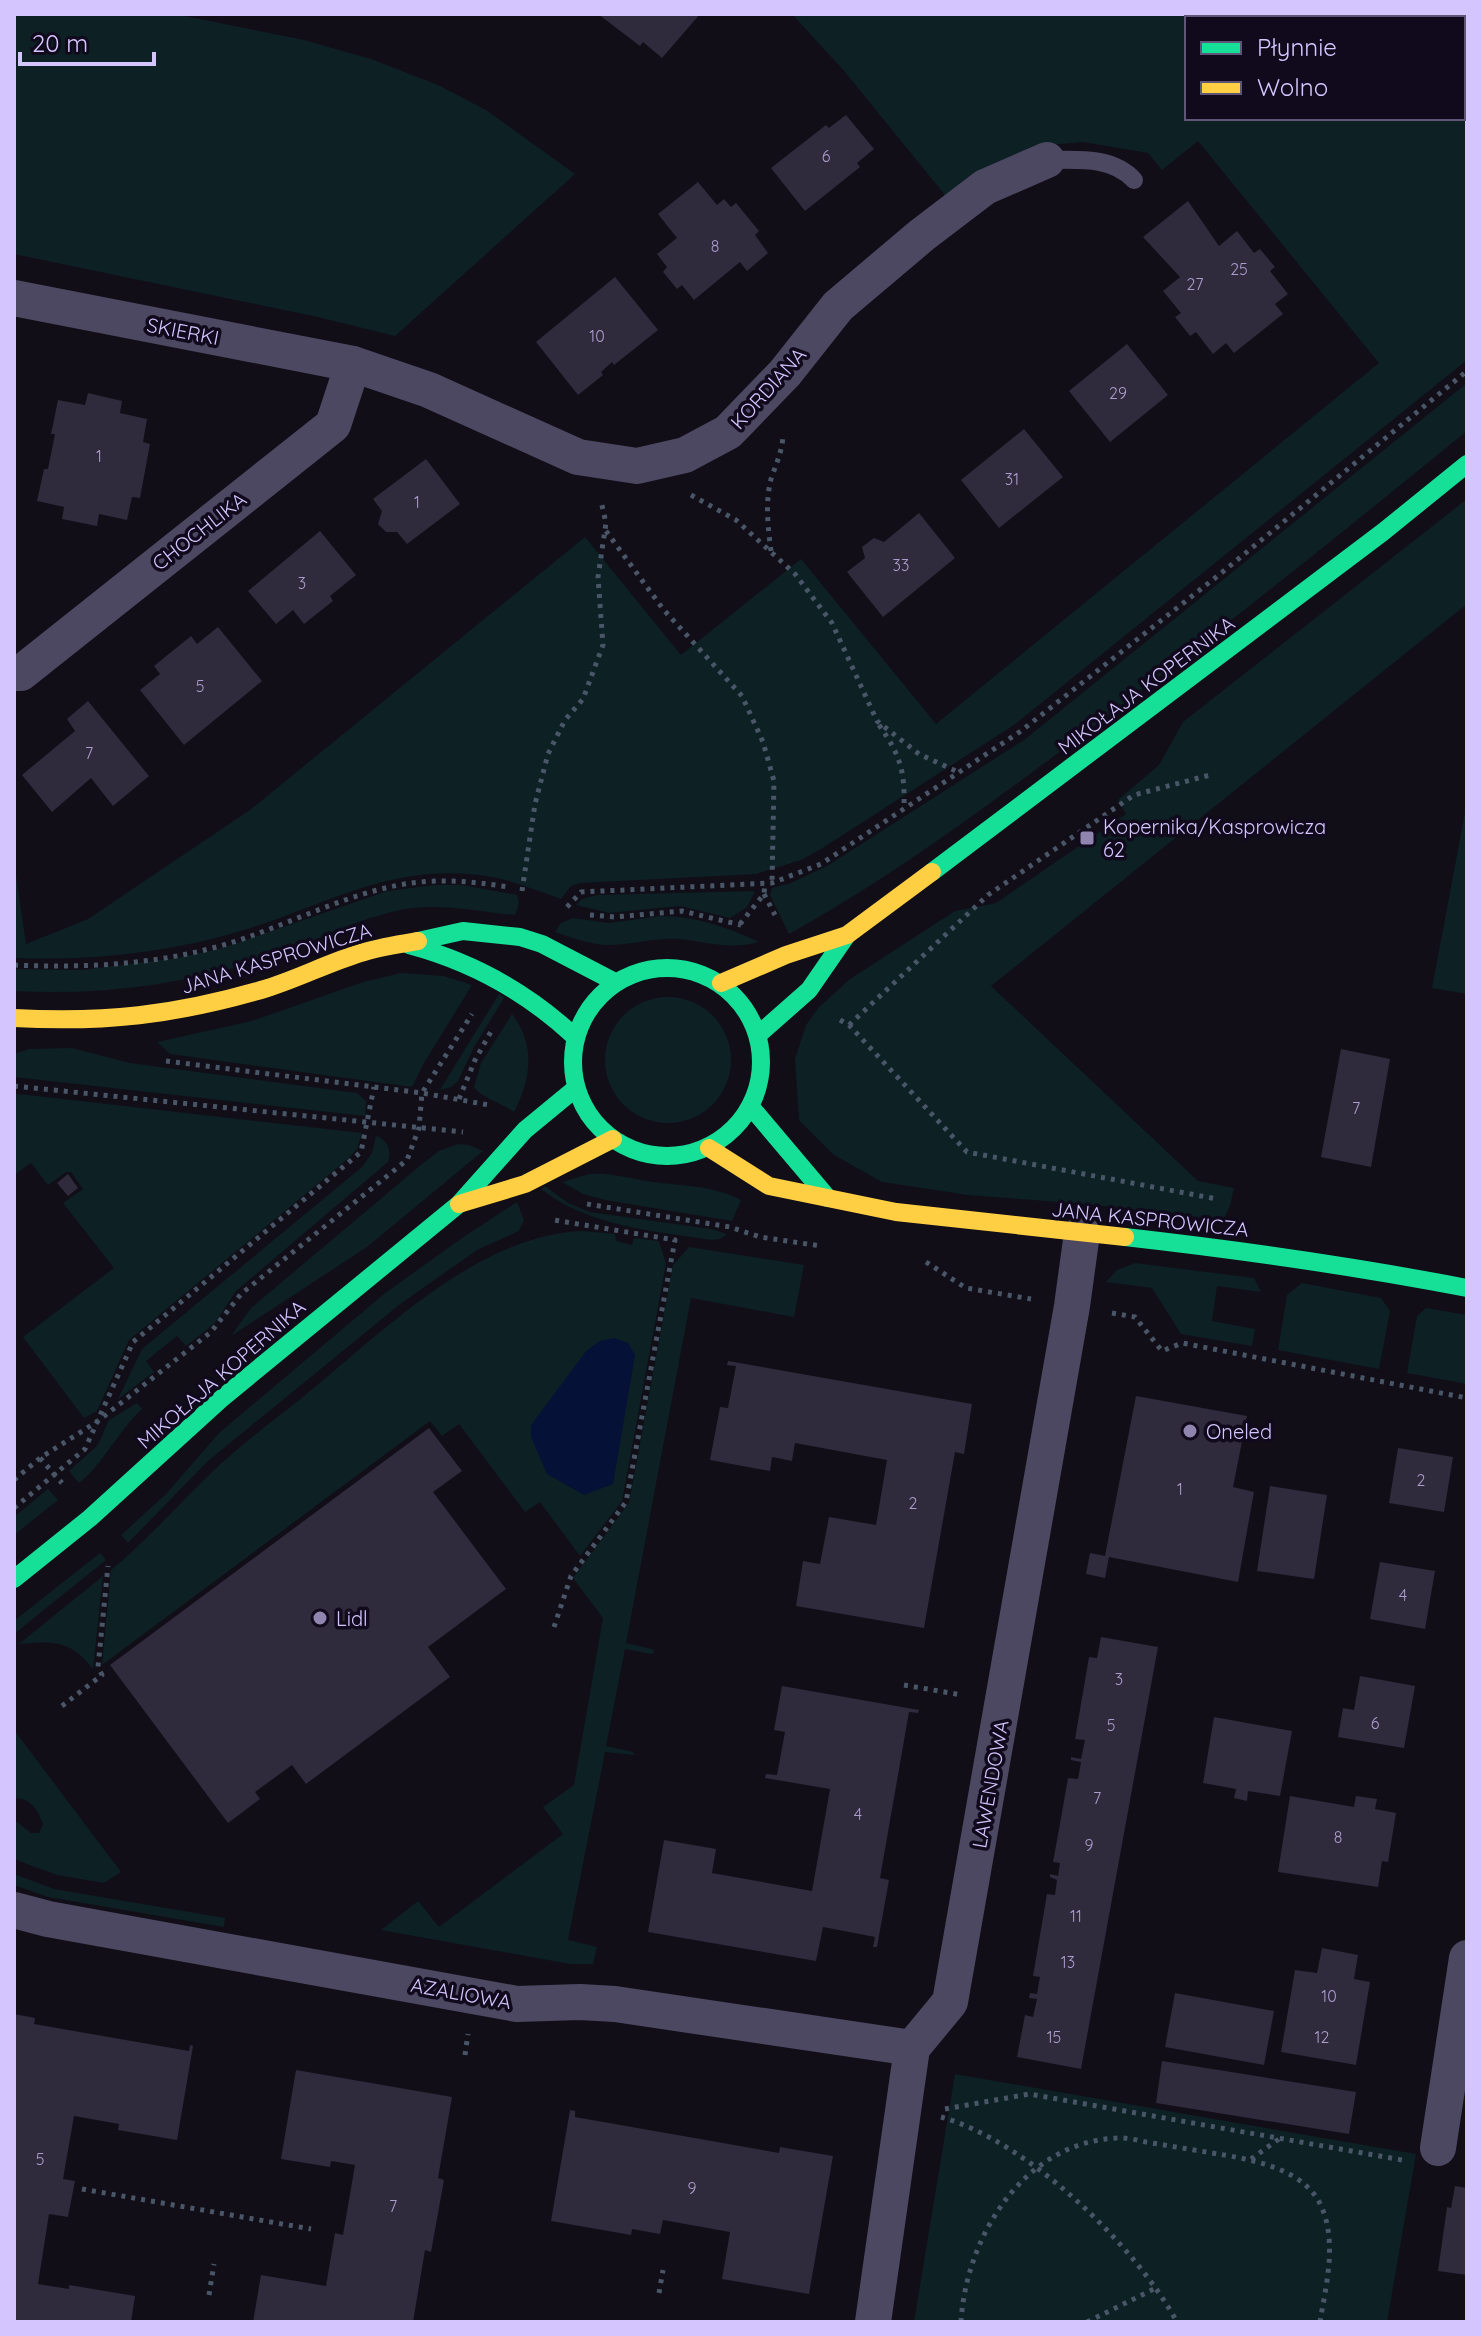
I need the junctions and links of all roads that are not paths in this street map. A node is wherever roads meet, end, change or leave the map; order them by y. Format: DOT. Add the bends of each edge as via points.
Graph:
graph roads {
  1 [pos="1047,160"];
  2 [pos="1134,180"];
  3 [pos="14,298"];
  4 [pos="353,364"];
  5 [pos="1467,464"];
  6 [pos="14,673"];
  7 [pos="847,935"];
  8 [pos="406,944"];
  9 [pos="615,982"];
  10 [pos="721,983"];
  11 [pos="14,1018"];
  12 [pos="758,1035"];
  13 [pos="575,1037"];
  14 [pos="576,1088"];
  15 [pos="751,1107"];
  16 [pos="613,1139"];
  17 [pos="709,1148"];
  18 [pos="828,1198"];
  19 [pos="459,1204"];
  20 [pos="1082,1233"];
  21 [pos="1467,1288"];
  22 [pos="14,1579"];
  23 [pos="14,1910"];
  24 [pos="1467,1958"];
  25 [pos="912,2048"];
  26 [pos="1438,2148"];
  27 [pos="873,2322"];
  1 -- 2 [label="lane" via="1097,160 1126,171"];
  1 -- 4 [label="street, KORDIANA" via="985,187 838,306 785,373 728,432 685,455 637,466 578,457 429,390"];
  3 -- 4 [label="street, SKIERKI"];
  4 -- 6 [label="street, CHOCHLIKA" via="333,425 21,673"];
  5 -- 7 [label="street, MIKOŁAJA KOPERNIKA"];
  7 -- 10 [label="street, MIKOŁAJA KOPERNIKA"];
  7 -- 12 [label="street, MIKOŁAJA KOPERNIKA" via="809,990"];
  8 -- 9 [label="street, JANA KASPROWICZA" via="463,931 520,937"];
  8 -- 11 [label="street, JANA KASPROWICZA" via="364,952 264,989 184,1010 72,1021"];
  8 -- 13 [label="street, JANA KASPROWICZA" via="456,958 495,979"];
  9 -- 10 [label="street" via="640,970 668,967 696,971"];
  9 -- 13 [label="street" via="590,1006"];
  10 -- 12 [label="street" via="744,1005"];
  12 -- 15 [label="street" via="760,1084"];
  13 -- 14 [label="street"];
  14 -- 16 [label="street" via="590,1117"];
  14 -- 19 [label="street, MIKOŁAJA KOPERNIKA" via="525,1130"];
  15 -- 17 [label="street"];
  15 -- 18 [label="street"];
  16 -- 17 [label="street" via="643,1154 677,1157"];
  16 -- 19 [label="street, MIKOŁAJA KOPERNIKA" via="525,1184"];
  17 -- 18 [label="street, JANA KASPROWICZA" via="769,1186"];
  18 -- 20 [label="street, JANA KASPROWICZA" via="896,1212"];
  19 -- 22 [label="street, MIKOŁAJA KOPERNIKA" via="221,1399"];
  20 -- 21 [label="street, JANA KASPROWICZA" via="1241,1250"];
  20 -- 25 [label="street, LAWENDOWA" via="950,2002"];
  23 -- 25 [label="street, AZALIOWA" via="517,2004 615,2004"];
  24 -- 26 [label="street"];
  25 -- 27 [label="street"];
}
